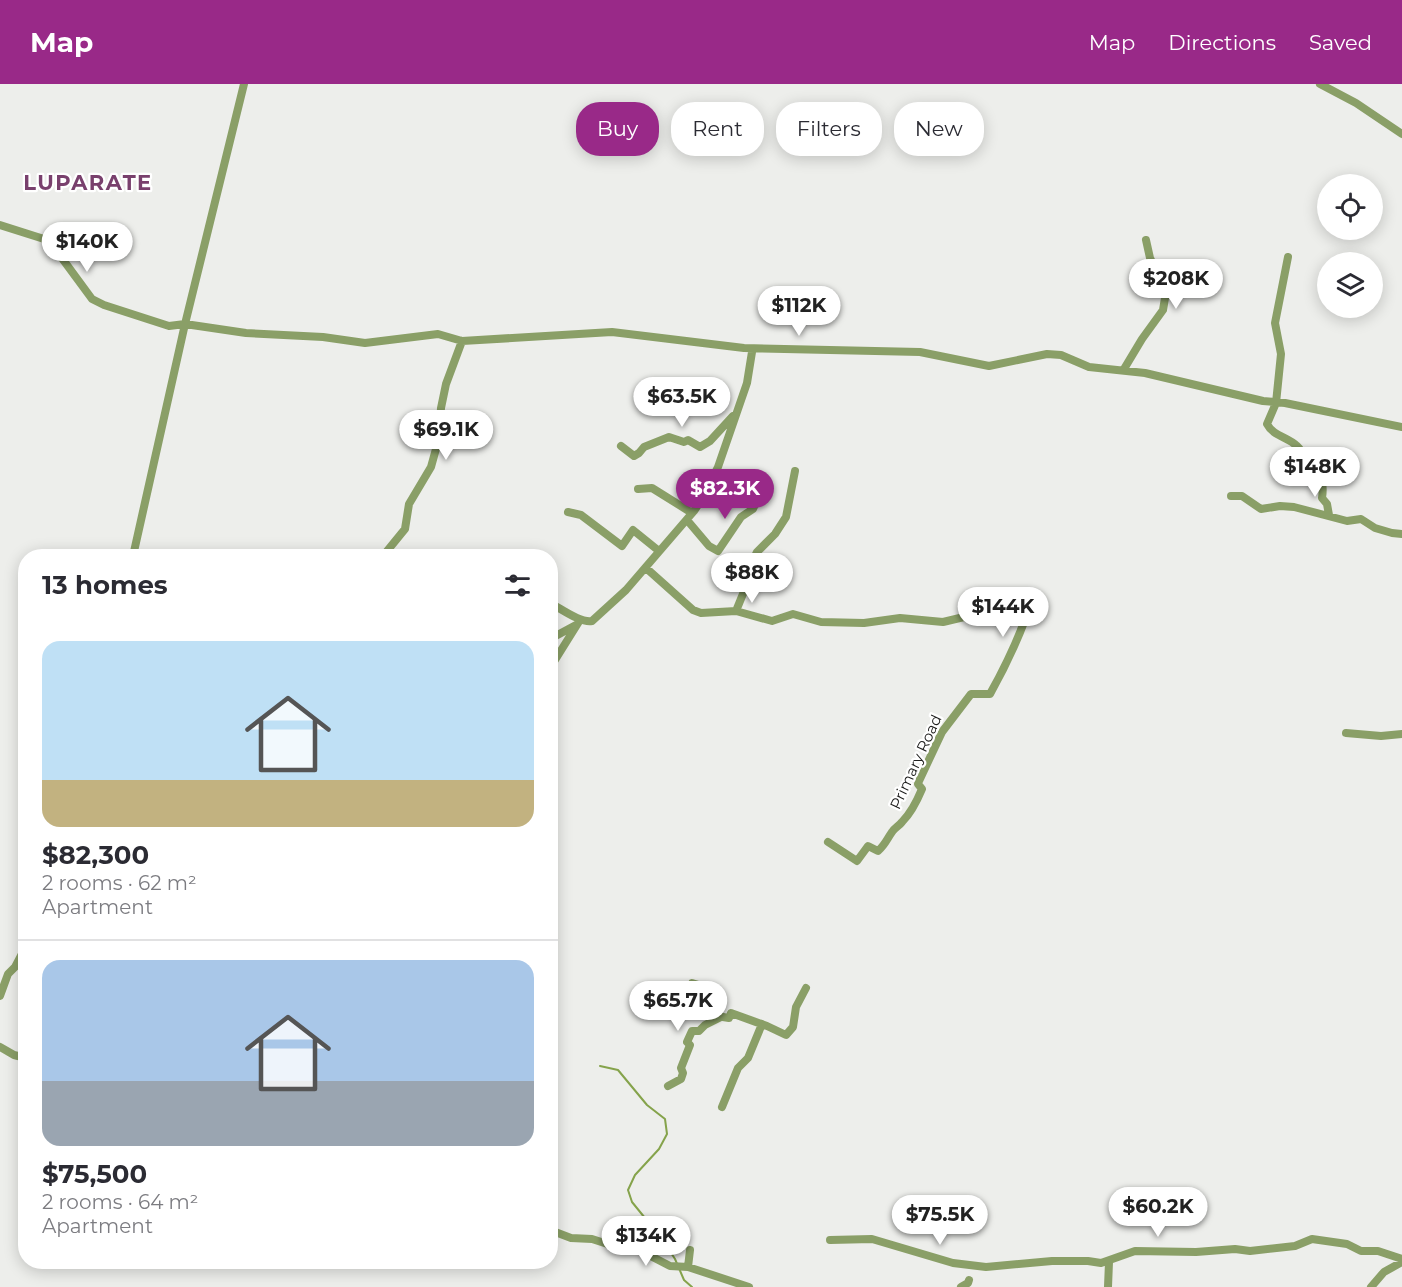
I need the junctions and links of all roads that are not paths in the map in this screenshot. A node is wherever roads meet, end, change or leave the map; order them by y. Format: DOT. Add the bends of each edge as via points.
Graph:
graph roads {
  1 [pos="244,84"];
  2 [pos="1320,84"];
  3 [pos="1402,134"];
  4 [pos="0,225"];
  5 [pos="1146,240"];
  6 [pos="1288,257"];
  7 [pos="185,324"];
  8 [pos="462,341"];
  9 [pos="751,349"];
  10 [pos="1124,369"];
  11 [pos="1276,403"];
  12 [pos="736,412"];
  13 [pos="1402,427"];
  14 [pos="621,446"];
  15 [pos="795,471"];
  16 [pos="762,488"];
  17 [pos="638,489"];
  18 [pos="1231,496"];
  19 [pos="568,512"];
  20 [pos="1329,515"];
  21 [pos="690,516"];
  22 [pos="1402,534"];
  23 [pos="135,549"];
  24 [pos="389,549"];
  25 [pos="659,551"];
  26 [pos="646,568"];
  27 [pos="558,608"];
  28 [pos="736,611"];
  29 [pos="579,622"];
  30 [pos="558,634"];
  31 [pos="558,655"];
  32 [pos="1346,733"];
  33 [pos="1402,734"];
  34 [pos="828,842"];
  35 [pos="18,961"];
  36 [pos="702,986"];
  37 [pos="806,988"];
  38 [pos="0,996"];
  39 [pos="721,1017"];
  40 [pos="762,1024"];
  41 [pos="0,1047"];
  42 [pos="18,1056"];
  43 [pos="668,1086"];
  44 [pos="722,1107"];
  45 [pos="558,1233"];
  46 [pos="830,1240"];
  47 [pos="690,1250"];
  48 [pos="1402,1261"];
  49 [pos="1109,1262"];
  50 [pos="688,1267"];
  51 [pos="969,1280"];
  52 [pos="749,1287"];
  53 [pos="961,1287"];
  54 [pos="1108,1287"];
  55 [pos="1371,1287"];
  1 -- 7 [label="street"];
  2 -- 3 [label="street"];
  4 -- 7 [label="street" via="44,239 53,246 92,299 169,326"];
  5 -- 10 [label="street" via="1166,292 1163,310"];
  6 -- 11 [label="street" via="1275,323 1281,354"];
  7 -- 8 [label="street" via="365,343 438,334"];
  7 -- 23 [label="street"];
  8 -- 9 [label="street" via="612,332"];
  8 -- 24 [label="street" via="446,384 431,467 409,504 405,529"];
  9 -- 10 [label="street" via="920,351 989,366 1047,354 1061,355 1089,367"];
  9 -- 12 [label="street" via="747,383"];
  10 -- 11 [label="street"];
  11 -- 13 [label="street"];
  11 -- 20 [label="street" via="1266,424 1297,445 1319,474"];
  12 -- 14 [label="street" via="700,447 669,437 644,447 634,456"];
  12 -- 21 [label="street" via="718,467"];
  15 -- 28 [label="street" via="786,517 776,534 757,552"];
  16 -- 21 [label="street" via="753,508 741,517 718,550 709,546"];
  17 -- 21 [label="street" via="652,488"];
  18 -- 20 [label="street" via="1242,496 1261,508 1287,506"];
  19 -- 25 [label="street" via="580,515 622,546 633,530"];
  20 -- 22 [label="street" via="1347,521 1362,519 1375,528"];
  21 -- 25 [label="street"];
  25 -- 26 [label="street"];
  26 -- 28 [label="street" via="701,614"];
  26 -- 29 [label="street" via="592,621"];
  27 -- 29 [label="street"];
  28 -- 34 [label="street, Primary Road" via="772,621 793,614 821,622 864,623 900,618 943,622 985,612 1019,613 1026,617 990,694 971,694 942,732 918,784 922,789 919,797 888,840 878,851 868,846 857,861"];
  29 -- 30 [label="street"];
  29 -- 31 [label="street"];
  32 -- 33 [label="street"];
  35 -- 38 [label="street" via="8,974"];
  36 -- 39 [label="street" via="692,983 686,1002"];
  37 -- 40 [label="street" via="796,1008 793,1027 786,1035"];
  39 -- 40 [label="street" via="729,1018 731,1013"];
  39 -- 43 [label="street" via="699,1031 692,1030 681,1079"];
  40 -- 44 [label="street"];
  41 -- 42 [label="street"];
  45 -- 50 [label="street" via="641,1251 670,1266"];
  46 -- 49 [label="street" via="872,1239 953,1263 986,1267 1052,1261"];
  47 -- 50 [label="street"];
  48 -- 49 [label="street" via="1378,1251 1361,1251 1347,1244 1312,1239 1295,1246 1251,1251 1135,1251"];
  48 -- 55 [label="street" via="1384,1272"];
  49 -- 54 [label="street"];
  50 -- 52 [label="street"];
  51 -- 53 [label="street"];
}
